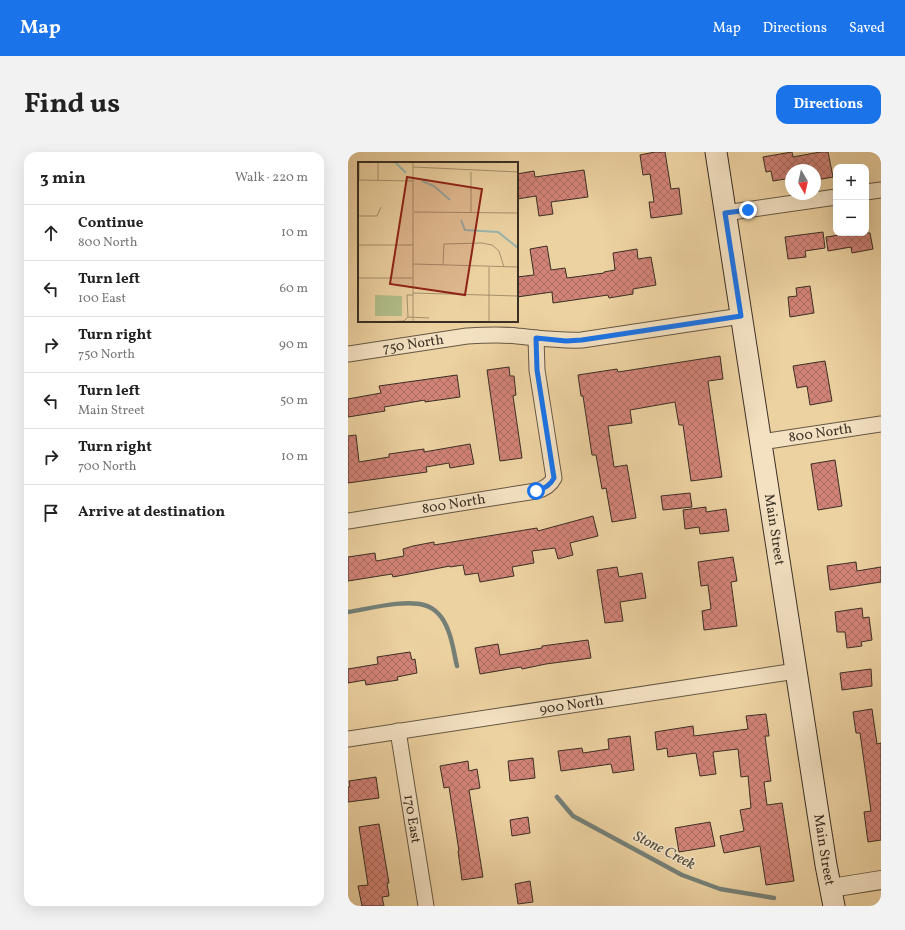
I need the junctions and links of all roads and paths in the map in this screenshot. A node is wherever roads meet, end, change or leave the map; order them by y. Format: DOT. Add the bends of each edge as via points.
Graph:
graph roads {
  1 [pos="716,152"];
  2 [pos="881,190"];
  3 [pos="869,192"];
  4 [pos="833,197"];
  5 [pos="725,213"];
  6 [pos="741,316"];
  7 [pos="536,338"];
  8 [pos="348,354"];
  9 [pos="881,424"];
  10 [pos="761,442"];
  11 [pos="348,521"];
  12 [pos="796,671"];
  13 [pos="398,731"];
  14 [pos="348,739"];
  15 [pos="881,880"];
  16 [pos="832,897"];
  17 [pos="426,906"];
  1 -- 5 [label="main road, Main Street"];
  2 -- 3 [label="street"];
  4 -- 5 [label="street"];
  5 -- 6 [label="main road, Main Street"];
  6 -- 7 [label="street, 750 North" via="582,340"];
  6 -- 10 [label="main road, Main Street"];
  7 -- 8 [label="street, 750 North" via="467,336"];
  7 -- 11 [label="street, 800 North" via="537,370 554,478 552,483 536,491"];
  9 -- 10 [label="street, 800 North"];
  10 -- 12 [label="main road, Main Street"];
  12 -- 13 [label="street, 900 North"];
  12 -- 16 [label="main road, Main Street"];
  13 -- 14 [label="street, 900 North"];
  13 -- 17 [label="street, 170 East"];
  15 -- 16 [label="street"];
}
